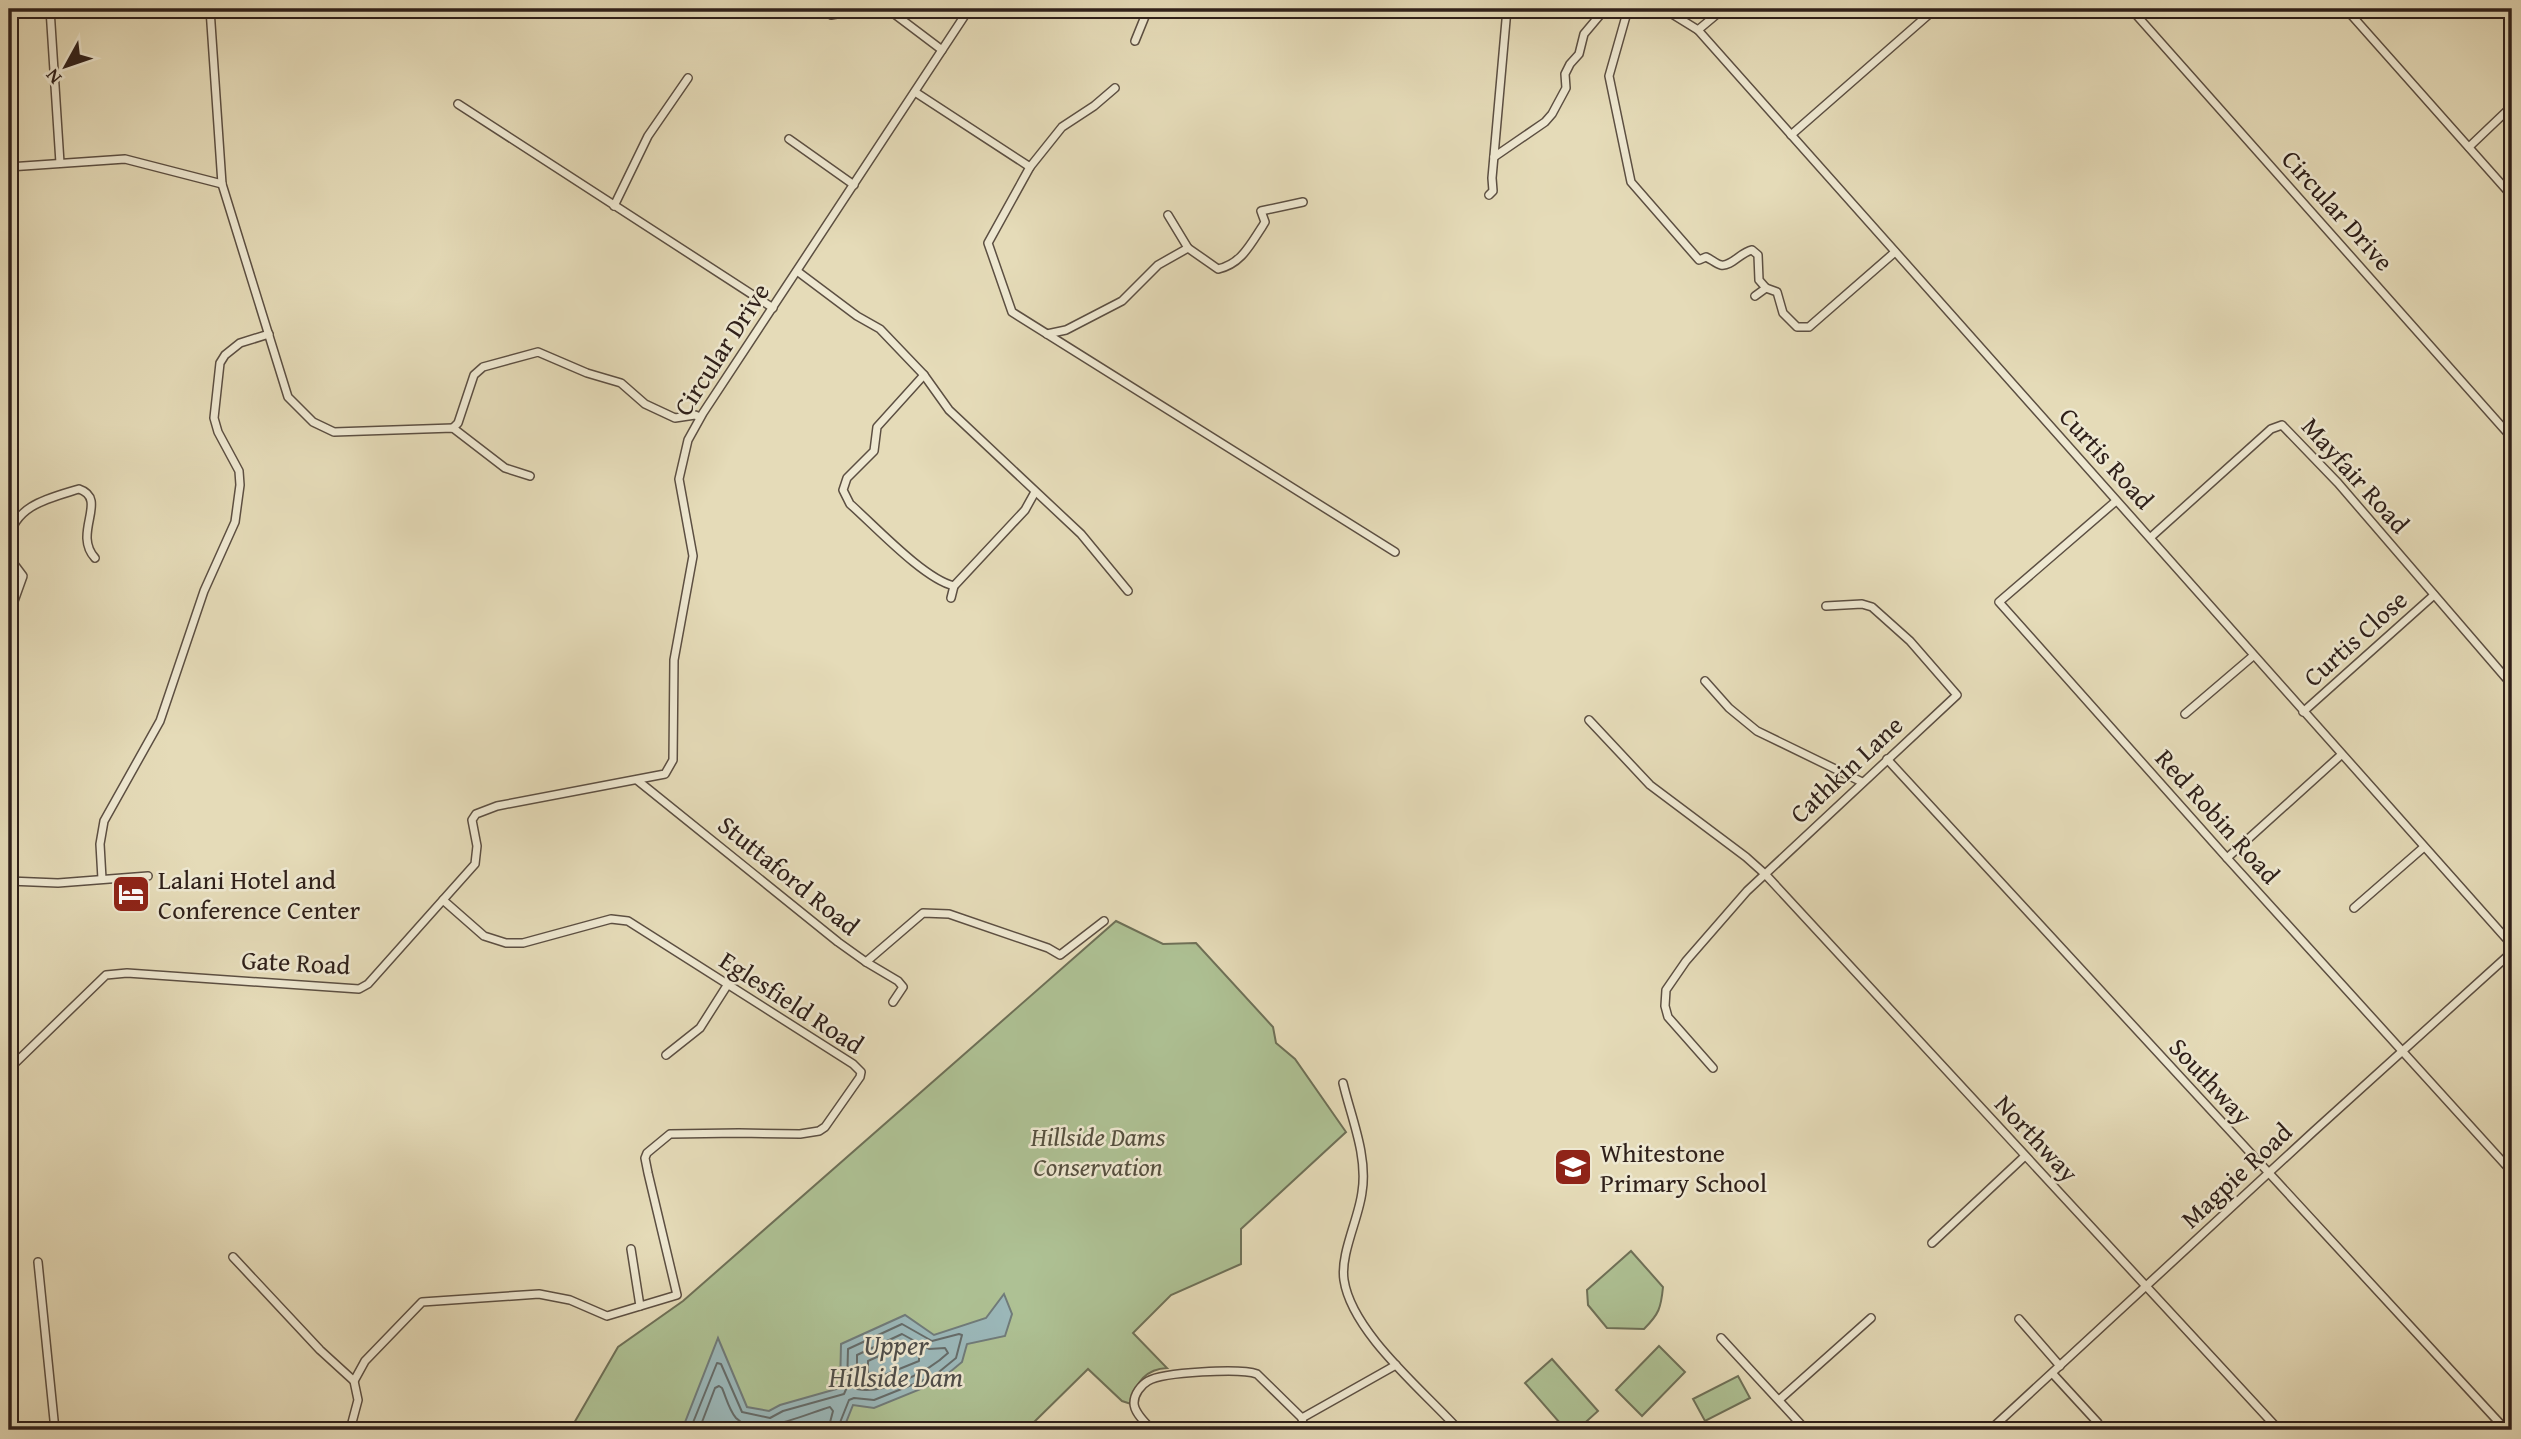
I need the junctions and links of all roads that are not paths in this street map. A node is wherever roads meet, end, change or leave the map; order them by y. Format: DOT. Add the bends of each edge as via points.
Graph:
graph roads {
  1 [pos="50,9"];
  2 [pos="210,9"];
  3 [pos="867,9"];
  4 [pos="969,9"];
  5 [pos="1149,9"];
  6 [pos="1507,9"];
  7 [pos="1605,9"];
  8 [pos="1628,9"];
  9 [pos="1664,9"];
  10 [pos="1723,9"];
  11 [pos="1935,9"];
  12 [pos="2131,9"];
  13 [pos="2346,9"];
  14 [pos="831,15"];
  15 [pos="1698,30"];
  16 [pos="1135,41"];
  17 [pos="942,50"];
  18 [pos="688,78"];
  19 [pos="1115,88"];
  20 [pos="915,92"];
  21 [pos="458,104"];
  22 [pos="2512,106"];
  23 [pos="1791,135"];
  24 [pos="789,139"];
  25 [pos="2469,147"];
  26 [pos="1494,157"];
  27 [pos="60,163"];
  28 [pos="9,167"];
  29 [pos="1030,167"];
  30 [pos="222,184"];
  31 [pos="854,185"];
  32 [pos="1489,195"];
  33 [pos="2512,196"];
  34 [pos="1303,202"];
  35 [pos="614,206"];
  36 [pos="1168,215"];
  37 [pos="1188,247"];
  38 [pos="1895,252"];
  39 [pos="797,271"];
  40 [pos="1766,288"];
  41 [pos="1755,296"];
  42 [pos="772,307"];
  43 [pos="269,334"];
  44 [pos="1048,334"];
  45 [pos="924,375"];
  46 [pos="700,417"];
  47 [pos="453,428"];
  48 [pos="2512,438"];
  49 [pos="530,476"];
  50 [pos="1035,492"];
  51 [pos="2116,501"];
  52 [pos="2151,537"];
  53 [pos="9,540"];
  54 [pos="9,551"];
  55 [pos="1395,552"];
  56 [pos="95,558"];
  57 [pos="954,586"];
  58 [pos="1128,591"];
  59 [pos="2434,595"];
  60 [pos="951,598"];
  61 [pos="1826,606"];
  62 [pos="9,615"];
  63 [pos="2253,656"];
  64 [pos="1705,681"];
  65 [pos="2512,685"];
  66 [pos="2303,712"];
  67 [pos="2185,714"];
  68 [pos="1589,720"];
  69 [pos="2341,755"];
  70 [pos="1887,759"];
  71 [pos="637,780"];
  72 [pos="1861,782"];
  73 [pos="2424,847"];
  74 [pos="2227,859"];
  75 [pos="1765,874"];
  76 [pos="148,876"];
  77 [pos="102,879"];
  78 [pos="9,881"];
  79 [pos="443,900"];
  80 [pos="2354,908"];
  81 [pos="1104,921"];
  82 [pos="2512,945"];
  83 [pos="2512,952"];
  84 [pos="866,962"];
  85 [pos="728,984"];
  86 [pos="893,1002"];
  87 [pos="2402,1051"];
  88 [pos="666,1055"];
  89 [pos="9,1069"];
  90 [pos="1713,1069"];
  91 [pos="1343,1083"];
  92 [pos="2025,1156"];
  93 [pos="2512,1172"];
  94 [pos="2268,1174"];
  95 [pos="1932,1243"];
  96 [pos="631,1249"];
  97 [pos="233,1257"];
  98 [pos="38,1262"];
  99 [pos="2146,1286"];
  100 [pos="640,1306"];
  101 [pos="1871,1318"];
  102 [pos="2019,1318"];
  103 [pos="1721,1338"];
  104 [pos="1395,1366"];
  105 [pos="2060,1366"];
  106 [pos="2053,1374"];
  107 [pos="354,1381"];
  108 [pos="1780,1400"];
  109 [pos="1302,1418"];
  110 [pos="2098,1423"];
  111 [pos="55,1430"];
  112 [pos="350,1430"];
  113 [pos="1152,1430"];
  114 [pos="1304,1430"];
  115 [pos="1459,1430"];
  116 [pos="1807,1430"];
  117 [pos="1990,1430"];
  118 [pos="2279,1430"];
  119 [pos="2506,1430"];
  1 -- 27 [label="street"];
  2 -- 30 [label="street"];
  3 -- 14 [label="street"];
  3 -- 17 [label="street" via="893,13"];
  4 -- 17 [label="street, Circular Drive"];
  5 -- 16 [label="street"];
  6 -- 26 [label="street"];
  7 -- 26 [label="street" via="1584,34 1552,114"];
  8 -- 40 [label="street" via="1609,76 1631,182 1699,260 1706,257 1724,265 1752,250 1758,255 1759,280"];
  9 -- 15 [label="street, Curtis Road"];
  10 -- 15 [label="street"];
  11 -- 23 [label="street"];
  12 -- 48 [label="street, Circular Drive"];
  13 -- 25 [label="street"];
  15 -- 23 [label="street, Curtis Road"];
  17 -- 20 [label="street, Circular Drive"];
  18 -- 35 [label="street" via="648,136"];
  19 -- 29 [label="street" via="1062,127"];
  20 -- 29 [label="street"];
  20 -- 31 [label="street, Circular Drive"];
  21 -- 35 [label="street"];
  22 -- 25 [label="street"];
  23 -- 38 [label="street, Curtis Road"];
  24 -- 31 [label="street"];
  25 -- 33 [label="street"];
  26 -- 32 [label="street"];
  27 -- 28 [label="street"];
  27 -- 30 [label="street" via="125,159"];
  29 -- 44 [label="street" via="988,243 1012,312"];
  30 -- 43 [label="street"];
  31 -- 39 [label="street, Circular Drive"];
  34 -- 37 [label="street" via="1261,211 1265,222 1231,267 1218,269"];
  35 -- 42 [label="street"];
  36 -- 37 [label="street"];
  37 -- 44 [label="street" via="1158,265 1122,301 1066,330"];
  38 -- 40 [label="street" via="1809,327 1797,327 1783,313 1777,292"];
  38 -- 51 [label="street, Curtis Road"];
  39 -- 42 [label="street, Circular Drive"];
  39 -- 45 [label="street" via="880,329"];
  40 -- 41 [label="street"];
  42 -- 46 [label="street, Circular Drive"];
  43 -- 47 [label="street" via="289,397 322,428 334,432"];
  43 -- 77 [label="street" via="232,348 220,363 214,418 239,471 235,522 199,603 160,720 104,821"];
  44 -- 55 [label="street"];
  45 -- 50 [label="street" via="949,410"];
  45 -- 57 [label="street" via="877,428 874,451 846,478 842,490 850,504 928,573"];
  46 -- 47 [label="street" via="675,418 645,404 621,383 538,352 483,366 474,374"];
  46 -- 71 [label="street, Circular Drive" via="688,440 679,479 693,556 674,660 673,760 665,774"];
  47 -- 49 [label="street" via="505,468"];
  50 -- 57 [label="street" via="1025,510"];
  50 -- 58 [label="street" via="1081,534"];
  51 -- 52 [label="street, Curtis Road"];
  51 -- 74 [label="street, Red Robin Road" via="1999,602"];
  52 -- 59 [label="street, Mayfair Road" via="2271,429 2282,425"];
  52 -- 63 [label="street, Curtis Road"];
  53 -- 56 [label="street" via="13,525 26,509 79,489 91,500 85,541"];
  54 -- 62 [label="street" via="23,576"];
  57 -- 60 [label="street"];
  59 -- 65 [label="street, Mayfair Road"];
  59 -- 66 [label="street, Curtis Close"];
  61 -- 70 [label="street, Cathkin Lane" via="1872,607 1957,695"];
  63 -- 66 [label="street, Curtis Road"];
  63 -- 67 [label="street"];
  64 -- 72 [label="street" via="1757,731"];
  66 -- 69 [label="street, Curtis Road"];
  68 -- 75 [label="street, Northway" via="1650,785"];
  69 -- 73 [label="street, Curtis Road"];
  69 -- 74 [label="street"];
  70 -- 72 [label="street, Cathkin Lane"];
  70 -- 94 [label="street, Southway"];
  71 -- 79 [label="street, Gate Road" via="476,814 472,820 475,864"];
  71 -- 84 [label="street, Stuttaford Road"];
  72 -- 75 [label="street, Cathkin Lane"];
  73 -- 80 [label="street"];
  73 -- 82 [label="street, Curtis Road"];
  74 -- 87 [label="street, Red Robin Road"];
  75 -- 90 [label="street, Cathkin Lane" via="1716,925 1666,990 1668,1017"];
  75 -- 92 [label="street, Northway"];
  76 -- 77 [label="street"];
  77 -- 78 [label="street"];
  79 -- 85 [label="street, Eglesfield Road" via="484,936 506,943 625,919"];
  79 -- 89 [label="street, Gate Road" via="359,989 127,972 106,975"];
  81 -- 84 [label="street" via="1060,955 949,914 923,913"];
  83 -- 87 [label="street, Magpie Road"];
  84 -- 86 [label="street, Stuttaford Road" via="903,987"];
  85 -- 88 [label="street" via="701,1028"];
  85 -- 100 [label="street, Eglesfield Road" via="858,1068 860,1077 819,1131 670,1135 647,1153 677,1295"];
  87 -- 93 [label="street, Red Robin Road"];
  87 -- 94 [label="street, Magpie Road"];
  91 -- 104 [label="street" via="1363,1175 1344,1282 1360,1320"];
  92 -- 95 [label="street"];
  92 -- 99 [label="street, Northway"];
  94 -- 99 [label="street, Magpie Road"];
  94 -- 119 [label="street, Southway"];
  96 -- 100 [label="street"];
  97 -- 107 [label="street"];
  98 -- 111 [label="street"];
  99 -- 105 [label="street, Magpie Road"];
  99 -- 118 [label="street, Northway"];
  100 -- 107 [label="street" via="607,1316 570,1300 539,1294 422,1302 365,1361"];
  101 -- 108 [label="street"];
  102 -- 105 [label="street"];
  103 -- 108 [label="street"];
  104 -- 109 [label="street"];
  104 -- 115 [label="street"];
  105 -- 106 [label="street, Magpie Road"];
  106 -- 110 [label="street"];
  106 -- 117 [label="street, Magpie Road"];
  107 -- 112 [label="street" via="358,1400"];
  108 -- 116 [label="street"];
  109 -- 113 [label="street" via="1257,1374 1205,1372 1157,1377 1139,1390 1135,1408"];
  109 -- 114 [label="street"];
}
